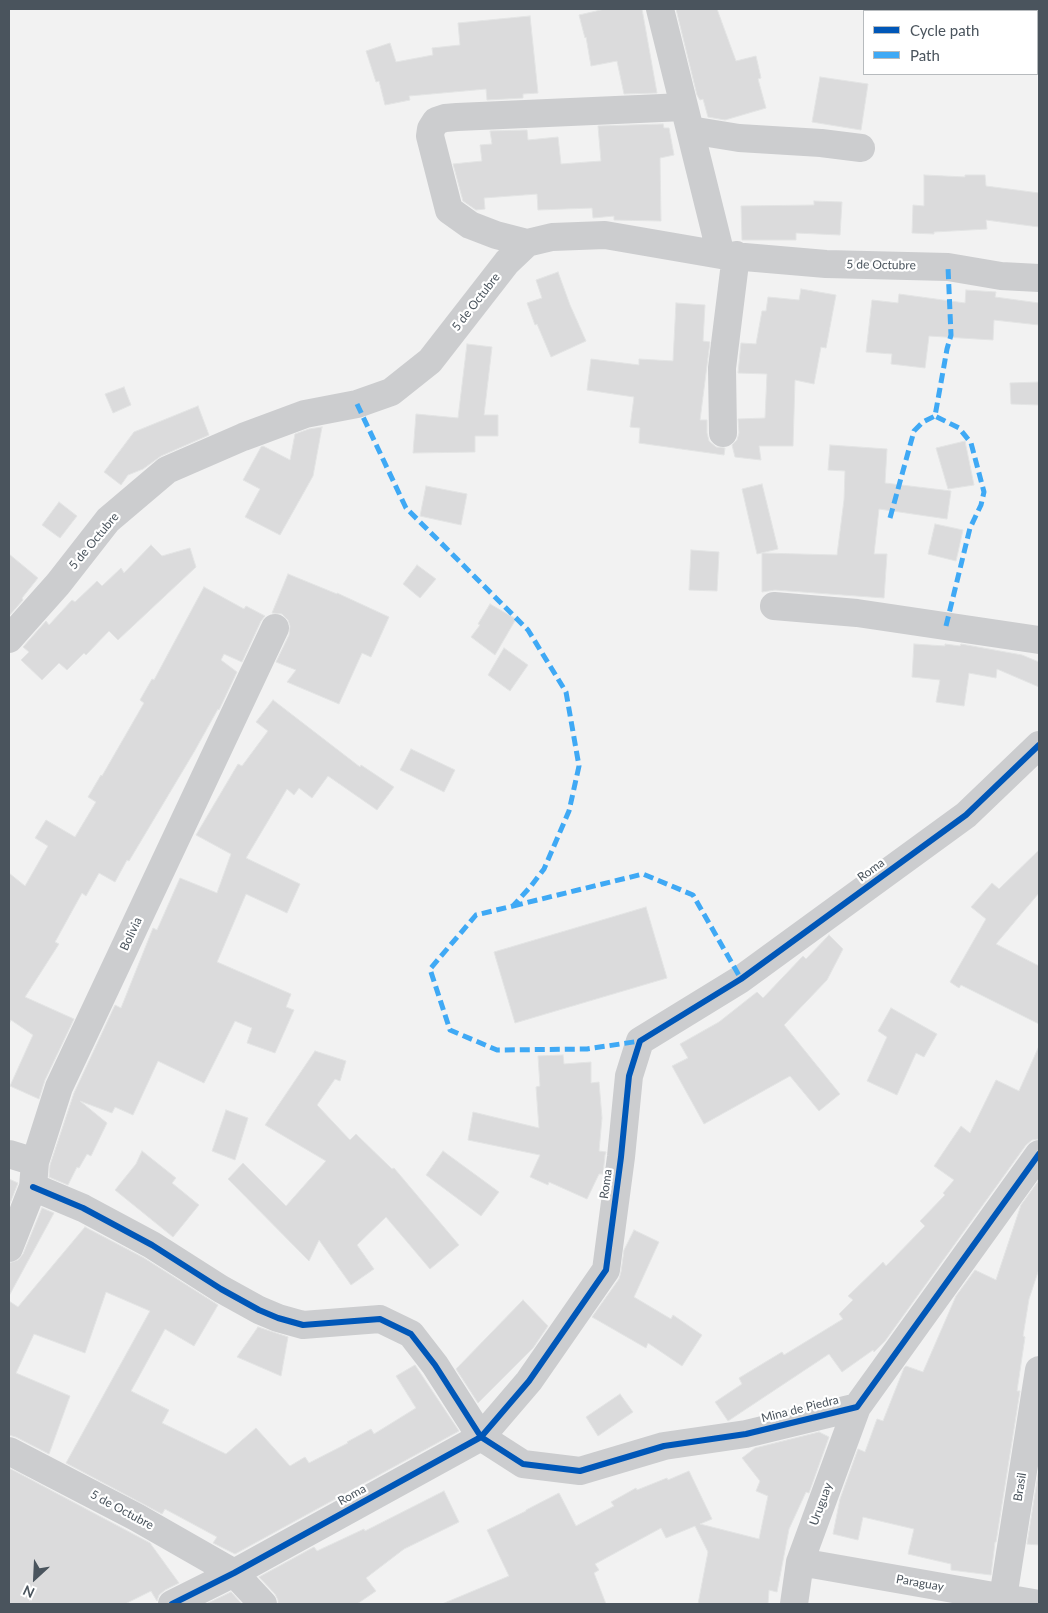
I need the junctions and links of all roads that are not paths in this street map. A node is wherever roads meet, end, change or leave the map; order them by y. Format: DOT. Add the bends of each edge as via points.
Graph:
graph roads {
  1 [pos="660,9"];
  2 [pos="687,118"];
  3 [pos="861,148"];
  4 [pos="527,243"];
  5 [pos="728,255"];
  6 [pos="1039,278"];
  7 [pos="723,433"];
  8 [pos="774,606"];
  9 [pos="275,628"];
  10 [pos="9,639"];
  11 [pos="1039,640"];
  12 [pos="1039,745"];
  13 [pos="9,1154"];
  14 [pos="1039,1154"];
  15 [pos="34,1174"];
  16 [pos="9,1248"];
  17 [pos="1039,1370"];
  18 [pos="857,1406"];
  19 [pos="481,1438"];
  20 [pos="9,1451"];
  21 [pos="800,1562"];
  22 [pos="234,1573"];
  23 [pos="1002,1601"];
  24 [pos="172,1604"];
  25 [pos="263,1604"];
  26 [pos="794,1604"];
  27 [pos="1039,1604"];
  1 -- 2 [label="street"];
  2 -- 3 [label="street" via="739,138"];
  2 -- 4 [label="street" via="457,117 436,121 430,136 449,210 470,225"];
  2 -- 5 [label="street"];
  4 -- 5 [label="street, 5 de Octubre" via="552,237 605,235"];
  4 -- 10 [label="street, 5 de Octubre" via="507,262 430,361 391,392 357,404 305,414 167,470 108,520"];
  5 -- 6 [label="street, 5 de Octubre" via="826,264 948,267 1001,276"];
  5 -- 7 [label="street" via="722,368"];
  8 -- 11 [label="street" via="858,613"];
  9 -- 15 [label="street, Bolivia" via="59,1087"];
  12 -- 19 [label="street, Roma" via="966,815 741,979 640,1041 629,1076 606,1270 529,1381"];
  13 -- 15 [label="street"];
  14 -- 18 [label="street, Mina de Piedra"];
  15 -- 16 [label="street, Bolivia"];
  15 -- 19 [label="street" via="84,1208 259,1310 303,1325 380,1319 411,1334 435,1365"];
  17 -- 23 [label="street, Brasil"];
  18 -- 19 [label="street, Mina de Piedra" via="746,1434 664,1446 580,1471 523,1464"];
  18 -- 21 [label="street, Uruguay"];
  19 -- 22 [label="street, Roma"];
  20 -- 22 [label="street, 5 de Octubre" via="136,1517"];
  21 -- 23 [label="street, Paraguay"];
  21 -- 26 [label="street, Uruguay"];
  22 -- 24 [label="street, Roma"];
  22 -- 25 [label="street, 5 de Octubre"];
  23 -- 27 [label="street, Paraguay"];
}
